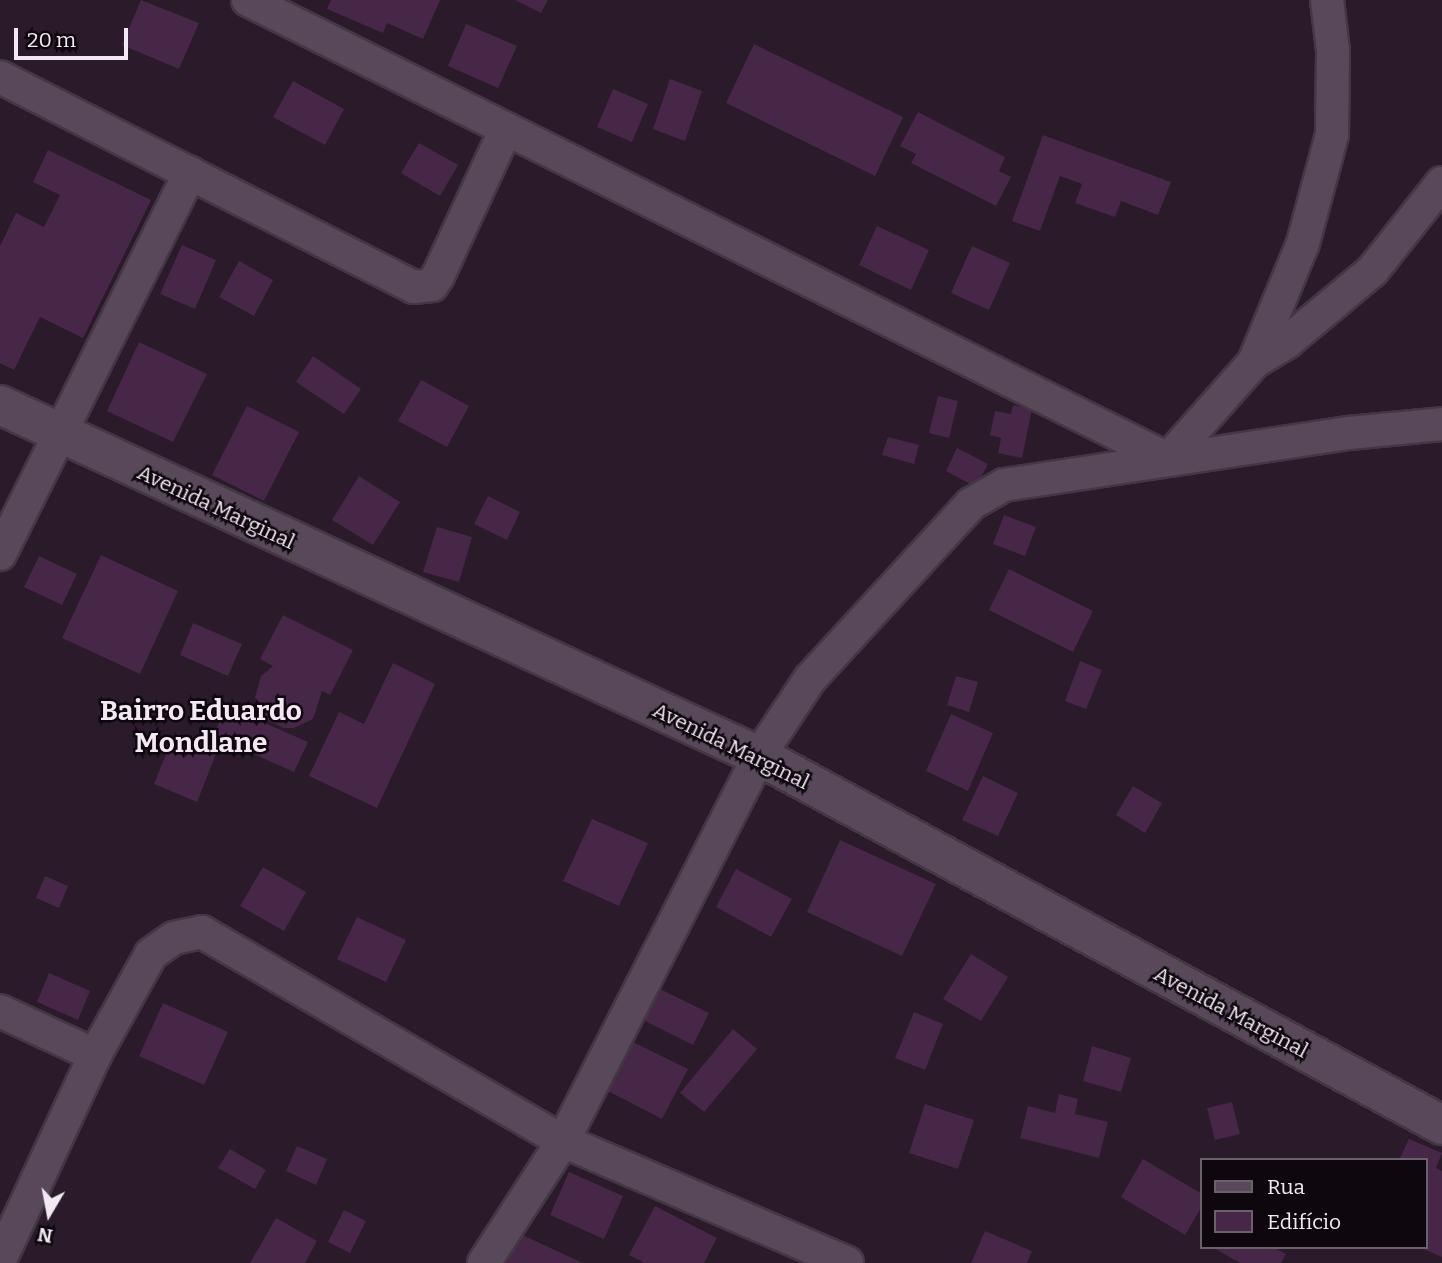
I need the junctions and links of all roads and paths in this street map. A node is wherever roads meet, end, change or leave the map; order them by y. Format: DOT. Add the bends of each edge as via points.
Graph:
graph roads {
  1 [pos="1327,0"];
  2 [pos="262,3"];
  3 [pos="0,77"];
  4 [pos="506,129"];
  5 [pos="190,173"];
  6 [pos="1442,183"];
  7 [pos="1254,362"];
  8 [pos="0,405"];
  9 [pos="1442,424"];
  10 [pos="62,435"];
  11 [pos="1168,459"];
  12 [pos="0,554"];
  13 [pos="759,756"];
  14 [pos="0,1011"];
  15 [pos="95,1055"];
  16 [pos="1442,1125"];
  17 [pos="563,1141"];
  18 [pos="0,1260"];
  19 [pos="484,1263"];
  20 [pos="847,1263"];
  1 -- 7 [label="street" via="1333,51 1332,135 1303,243"];
  2 -- 4 [label="street"];
  3 -- 5 [label="street"];
  4 -- 5 [label="street" via="432,285 414,287"];
  4 -- 11 [label="street"];
  5 -- 10 [label="street"];
  6 -- 7 [label="street" via="1373,270 1287,342"];
  7 -- 11 [label="street"];
  8 -- 10 [label="street, Avenida Marginal"];
  9 -- 11 [label="street"];
  10 -- 12 [label="street"];
  10 -- 13 [label="street, Avenida Marginal"];
  11 -- 13 [label="street" via="1004,485 971,504 810,679"];
  13 -- 16 [label="street, Avenida Marginal"];
  13 -- 17 [label="street"];
  14 -- 15 [label="street"];
  15 -- 17 [label="street" via="151,954 174,938 202,932"];
  15 -- 18 [label="street"];
  17 -- 19 [label="street"];
  17 -- 20 [label="street"];
}
